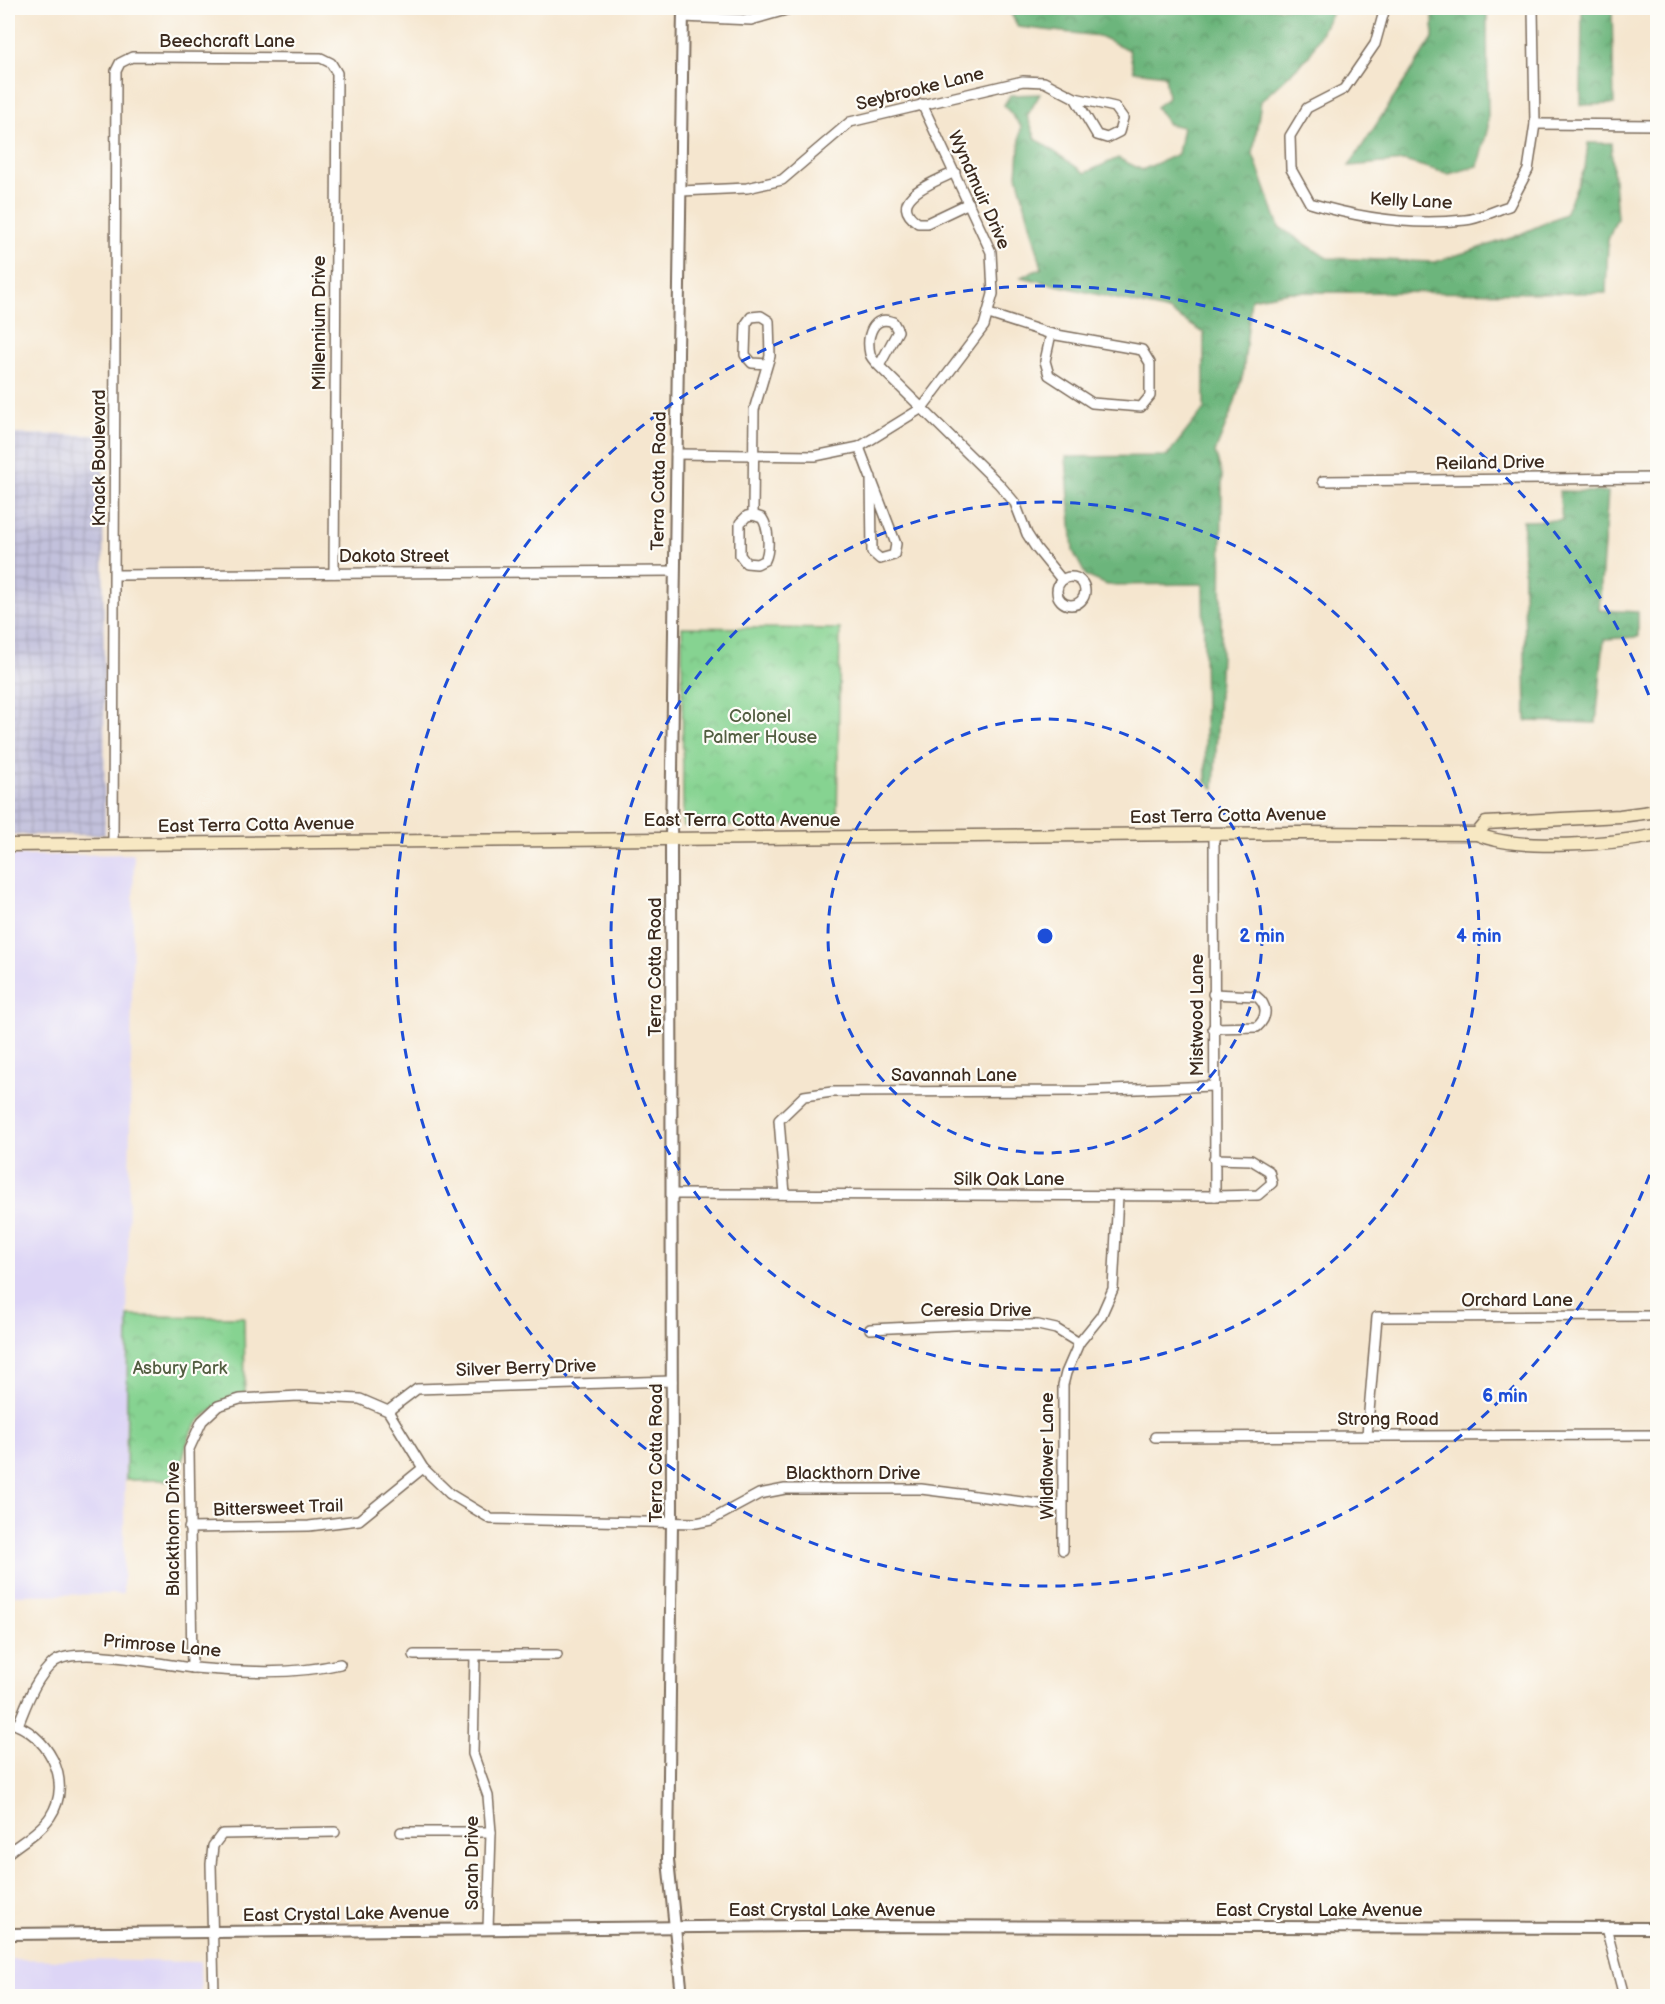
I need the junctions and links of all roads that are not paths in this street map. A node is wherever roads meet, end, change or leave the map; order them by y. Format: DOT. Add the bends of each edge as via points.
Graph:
graph roads {
  1 [pos="794,8"];
  2 [pos="1385,8"];
  3 [pos="1533,8"];
  4 [pos="683,12"];
  5 [pos="116,71"];
  6 [pos="337,73"];
  7 [pos="1075,98"];
  8 [pos="922,104"];
  9 [pos="1535,124"];
  10 [pos="1658,125"];
  11 [pos="955,172"];
  12 [pos="681,191"];
  13 [pos="969,203"];
  14 [pos="989,314"];
  15 [pos="1051,334"];
  16 [pos="767,364"];
  17 [pos="879,366"];
  18 [pos="922,408"];
  19 [pos="859,447"];
  20 [pos="676,454"];
  21 [pos="754,454"];
  22 [pos="871,477"];
  23 [pos="1658,478"];
  24 [pos="1323,480"];
  25 [pos="753,515"];
  26 [pos="674,571"];
  27 [pos="334,573"];
  28 [pos="115,575"];
  29 [pos="1062,580"];
  30 [pos="1658,811"];
  31 [pos="1214,834"];
  32 [pos="1477,834"];
  33 [pos="1658,835"];
  34 [pos="671,839"];
  35 [pos="113,844"];
  36 [pos="8,846"];
  37 [pos="1213,994"];
  38 [pos="1213,1028"];
  39 [pos="1213,1086"];
  40 [pos="1214,1159"];
  41 [pos="672,1194"];
  42 [pos="785,1194"];
  43 [pos="1118,1196"];
  44 [pos="1215,1196"];
  45 [pos="1658,1316"];
  46 [pos="870,1329"];
  47 [pos="1079,1342"];
  48 [pos="672,1381"];
  49 [pos="388,1411"];
  50 [pos="1367,1435"];
  51 [pos="1658,1435"];
  52 [pos="1155,1437"];
  53 [pos="423,1468"];
  54 [pos="1062,1507"];
  55 [pos="672,1522"];
  56 [pos="189,1528"];
  57 [pos="1064,1550"];
  58 [pos="414,1655"];
  59 [pos="557,1655"];
  60 [pos="475,1656"];
  61 [pos="340,1664"];
  62 [pos="192,1668"];
  63 [pos="8,1722"];
  64 [pos="18,1725"];
  65 [pos="335,1832"];
  66 [pos="401,1832"];
  67 [pos="491,1832"];
  68 [pos="8,1853"];
  69 [pos="673,1927"];
  70 [pos="1606,1928"];
  71 [pos="1658,1928"];
  72 [pos="488,1929"];
  73 [pos="213,1932"];
  74 [pos="8,1934"];
  75 [pos="214,1996"];
  76 [pos="682,1996"];
  77 [pos="1624,1996"];
  1 -- 4 [label="street" via="751,20"];
  2 -- 9 [label="street, Kelly Lane" via="1375,44 1344,89 1307,108 1290,136 1291,169 1310,203 1384,220 1466,220 1509,206 1528,170"];
  3 -- 9 [label="street, Kelly Lane"];
  4 -- 12 [label="street, Terra Cotta Road"];
  5 -- 6 [label="street, Beechcraft Lane" via="120,63 132,57 321,58 331,63"];
  5 -- 28 [label="street, Knack Boulevard"];
  6 -- 27 [label="street, Millennium Drive"];
  7 -- 7 [label="street, Seybrooke Lane" via="1097,135 1107,138 1119,132 1124,122 1118,109"];
  7 -- 8 [label="street, Seybrooke Lane" via="1051,84 1023,81"];
  8 -- 11 [label="street, Wyndmuir Drive"];
  8 -- 12 [label="street, Seybrooke Lane" via="850,122 782,180 747,188"];
  9 -- 10 [label="street"];
  11 -- 13 [label="street, Wyndmuir Drive"];
  11 -- 13 [label="street" via="912,195 907,204 909,215 918,223 927,223"];
  12 -- 20 [label="street, Terra Cotta Road"];
  13 -- 14 [label="street, Wyndmuir Drive" via="993,262"];
  14 -- 15 [label="street"];
  14 -- 18 [label="street, Wyndmuir Drive" via="973,343"];
  15 -- 15 [label="street" via="1046,361 1049,375 1095,405 1137,408 1147,403 1150,363 1142,350"];
  16 -- 16 [label="street" via="771,352 770,324 764,317 752,317 746,324 745,355 752,363"];
  16 -- 21 [label="street" via="753,410"];
  17 -- 17 [label="street" via="898,331 894,322 884,319 874,323 871,331 871,355"];
  17 -- 18 [label="street"];
  18 -- 19 [label="street, Wyndmuir Drive"];
  18 -- 29 [label="street" via="1010,496 1027,534"];
  19 -- 21 [label="street, Wyndmuir Drive" via="815,456"];
  19 -- 22 [label="street"];
  20 -- 21 [label="street, Wyndmuir Drive"];
  20 -- 26 [label="street, Terra Cotta Road"];
  21 -- 25 [label="street"];
  22 -- 22 [label="street" via="872,552 880,559 888,558 894,555 896,544"];
  23 -- 24 [label="street, Reiland Drive"];
  25 -- 25 [label="street" via="740,523 740,555 746,563 757,564 768,555 767,526 762,518"];
  26 -- 27 [label="street, Dakota Street"];
  26 -- 34 [label="street, Terra Cotta Road"];
  27 -- 28 [label="street, Dakota Street"];
  28 -- 35 [label="street, Knack Boulevard"];
  30 -- 32 [label="main road, East Terra Cotta Avenue" via="1486,823"];
  31 -- 32 [label="main road, East Terra Cotta Avenue"];
  31 -- 34 [label="main road, East Terra Cotta Avenue"];
  31 -- 37 [label="street, Mistwood Lane"];
  32 -- 33 [label="main road, East Terra Cotta Avenue" via="1532,843 1594,843"];
  34 -- 35 [label="main road, East Terra Cotta Avenue"];
  34 -- 41 [label="street, Terra Cotta Road"];
  35 -- 36 [label="main road, East Terra Cotta Avenue"];
  37 -- 38 [label="street, Mistwood Lane"];
  37 -- 38 [label="street" via="1256,996 1265,1011 1265,1018 1257,1027"];
  38 -- 39 [label="street, Mistwood Lane"];
  39 -- 40 [label="street, Mistwood Lane"];
  39 -- 42 [label="street, Savannah Lane" via="832,1092 804,1096 779,1120"];
  40 -- 44 [label="street, Mistwood Lane"];
  40 -- 44 [label="street, Silk Oak Lane" via="1251,1160 1269,1171 1272,1183 1258,1195"];
  41 -- 42 [label="street, Silk Oak Lane"];
  41 -- 48 [label="street, Terra Cotta Road"];
  42 -- 43 [label="street, Silk Oak Lane"];
  43 -- 44 [label="street, Silk Oak Lane"];
  43 -- 47 [label="street, Wildflower Lane" via="1113,1288 1101,1316"];
  45 -- 50 [label="street, Orchard Lane" via="1377,1317"];
  46 -- 47 [label="street, Ceresia Drive" via="1038,1325 1056,1329"];
  47 -- 54 [label="street, Wildflower Lane" via="1066,1372 1062,1395"];
  48 -- 49 [label="street, Silver Berry Drive" via="417,1389"];
  48 -- 55 [label="street, Terra Cotta Road"];
  49 -- 53 [label="street, Blackthorn Drive"];
  49 -- 56 [label="street, Blackthorn Drive" via="360,1399 329,1396 259,1397 218,1406 202,1421 189,1449"];
  50 -- 51 [label="street, Strong Road"];
  50 -- 52 [label="street, Strong Road"];
  53 -- 55 [label="street, Blackthorn Drive" via="450,1494 491,1519"];
  53 -- 56 [label="street, Bittersweet Trail" via="358,1520 309,1527"];
  54 -- 55 [label="street, Blackthorn Drive" via="921,1489 785,1489 759,1494 711,1520"];
  54 -- 57 [label="street, Wildflower Lane"];
  55 -- 69 [label="street, Terra Cotta Road" via="668,1860"];
  56 -- 62 [label="street, Blackthorn Drive"];
  58 -- 60 [label="street"];
  59 -- 60 [label="street"];
  60 -- 67 [label="street, Sarah Drive" via="473,1754 488,1796"];
  61 -- 62 [label="street, Primrose Lane" via="310,1671"];
  62 -- 64 [label="street, Primrose Lane" via="124,1657 84,1656 56,1661 38,1681"];
  63 -- 64 [label="street"];
  64 -- 68 [label="street" via="33,1733 49,1751 57,1771 57,1789 49,1817"];
  65 -- 73 [label="street" via="222,1834 213,1846 211,1864"];
  66 -- 67 [label="street"];
  67 -- 72 [label="street, Sarah Drive"];
  69 -- 70 [label="street, East Crystal Lake Avenue"];
  69 -- 72 [label="street, East Crystal Lake Avenue"];
  69 -- 76 [label="street, Terra Cotta Road"];
  70 -- 71 [label="street, East Crystal Lake Avenue"];
  70 -- 77 [label="street"];
  72 -- 73 [label="street, East Crystal Lake Avenue"];
  73 -- 74 [label="street, East Crystal Lake Avenue"];
  73 -- 75 [label="street"];
}
